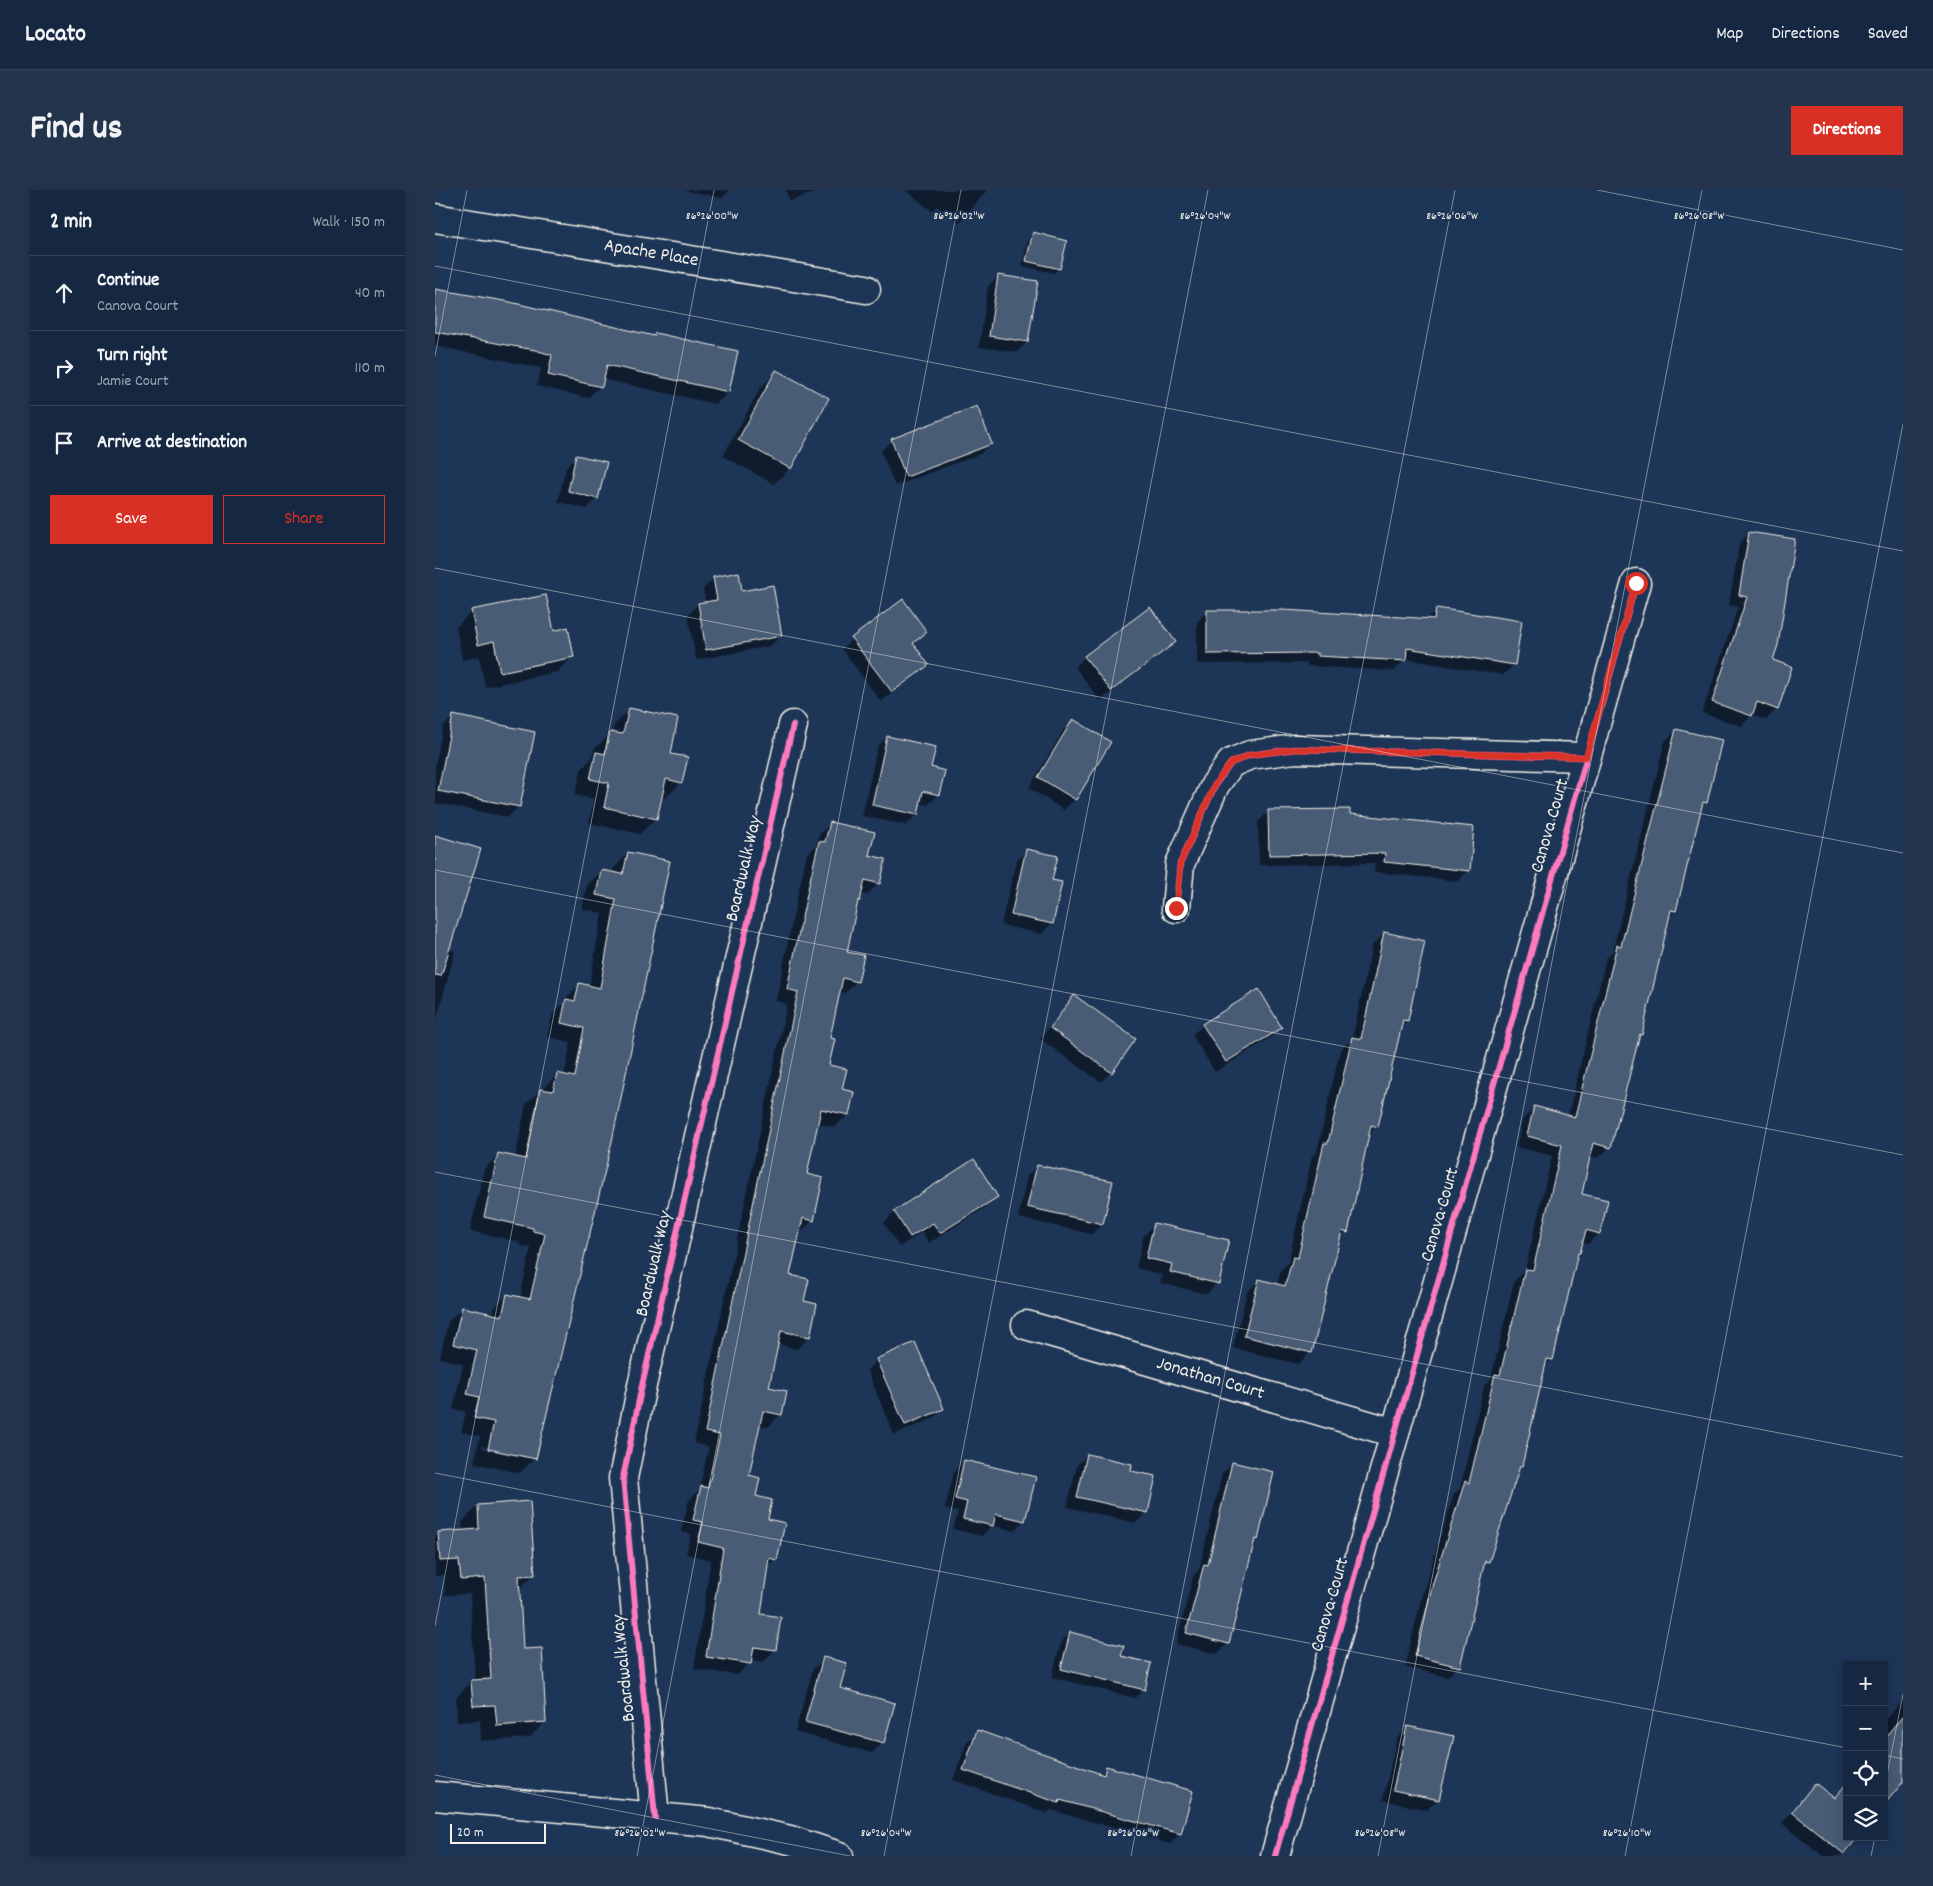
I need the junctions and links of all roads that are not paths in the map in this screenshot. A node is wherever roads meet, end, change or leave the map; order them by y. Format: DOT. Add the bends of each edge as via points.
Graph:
graph roads {
  1 [pos="435,218"];
  2 [pos="866,289"];
  3 [pos="1636,583"];
  4 [pos="793,725"];
  5 [pos="1586,757"];
  6 [pos="1176,908"];
  7 [pos="1026,1325"];
  8 [pos="1395,1433"];
  9 [pos="435,1796"];
  10 [pos="655,1817"];
  11 [pos="839,1856"];
  12 [pos="1275,1856"];
  1 -- 2 [label="street, Apache Place"];
  3 -- 5 [label="street, Canova Court"];
  4 -- 10 [label="street, Boardwalk Way" via="623,1478"];
  5 -- 6 [label="street" via="1295,749 1250,755 1231,763 1215,784 1180,864"];
  5 -- 8 [label="street, Canova Court"];
  7 -- 8 [label="street, Jonathan Court"];
  8 -- 12 [label="street, Canova Court"];
  9 -- 10 [label="street"];
  10 -- 11 [label="street" via="709,1822 790,1840"];
}
